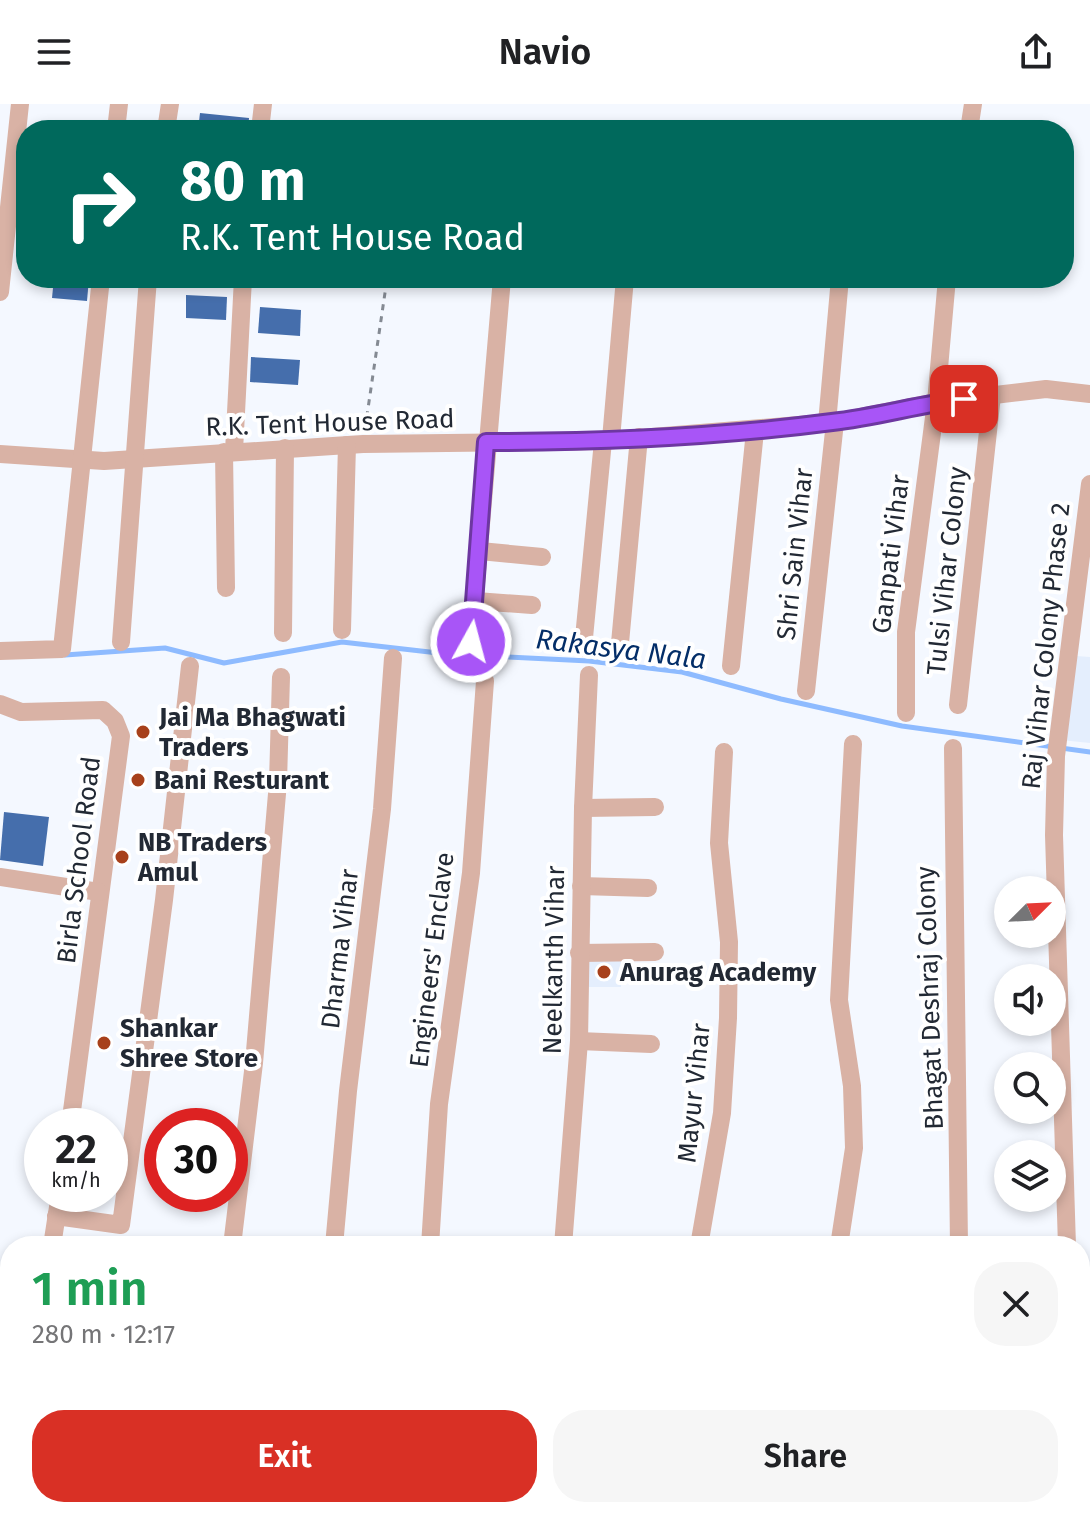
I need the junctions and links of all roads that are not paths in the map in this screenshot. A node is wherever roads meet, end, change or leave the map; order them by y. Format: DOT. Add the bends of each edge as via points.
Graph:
graph roads {
  1 [pos="16,142"];
  2 [pos="100,288"];
  3 [pos="147,288"];
  4 [pos="242,288"];
  5 [pos="501,288"];
  6 [pos="624,288"];
  7 [pos="839,288"];
  8 [pos="946,288"];
  9 [pos="0,292"];
  10 [pos="1090,394"];
  11 [pos="992,395"];
  12 [pos="936,402"];
  13 [pos="831,423"];
  14 [pos="755,431"];
  15 [pos="639,437"];
  16 [pos="607,440"];
  17 [pos="486,442"];
  18 [pos="355,445"];
  19 [pos="285,448"];
  20 [pos="229,452"];
  21 [pos="0,454"];
  22 [pos="134,459"];
  23 [pos="82,461"];
  24 [pos="1090,484"];
  25 [pos="480,551"];
  26 [pos="542,557"];
  27 [pos="226,588"];
  28 [pos="476,601"];
  29 [pos="532,605"];
  30 [pos="342,630"];
  31 [pos="283,633"];
  32 [pos="121,642"];
  33 [pos="471,642"];
  34 [pos="620,643"];
  35 [pos="583,648"];
  36 [pos="0,651"];
  37 [pos="393,658"];
  38 [pos="190,666"];
  39 [pos="731,666"];
  40 [pos="589,675"];
  41 [pos="281,677"];
  42 [pos="485,681"];
  43 [pos="806,691"];
  44 [pos="0,704"];
  45 [pos="958,705"];
  46 [pos="906,713"];
  47 [pos="853,744"];
  48 [pos="953,748"];
  49 [pos="724,752"];
  50 [pos="655,807"];
  51 [pos="583,808"];
  52 [pos="0,877"];
  53 [pos="581,886"];
  54 [pos="648,888"];
  55 [pos="99,892"];
  56 [pos="655,952"];
  57 [pos="579,953"];
  58 [pos="579,1041"];
  59 [pos="651,1044"];
  60 [pos="72,1108"];
  61 [pos="57,1212"];
  62 [pos="56,1216"];
  63 [pos="53,1236"];
  64 [pos="233,1236"];
  65 [pos="335,1236"];
  66 [pos="431,1236"];
  67 [pos="564,1236"];
  68 [pos="701,1236"];
  69 [pos="841,1236"];
  70 [pos="959,1236"];
  71 [pos="1067,1236"];
  1 -- 9 [label="street"];
  2 -- 23 [label="street"];
  3 -- 22 [label="street"];
  4 -- 20 [label="street"];
  5 -- 17 [label="street"];
  6 -- 16 [label="street"];
  7 -- 13 [label="street, Shri Sain Vihar"];
  8 -- 12 [label="street, Ganpati Vihar"];
  10 -- 11 [label="street, R.K. Tent House Road" via="1046,389"];
  11 -- 12 [label="street, R.K. Tent House Road"];
  11 -- 45 [label="street, Tulsi Vihar Colony"];
  12 -- 13 [label="street, R.K. Tent House Road"];
  12 -- 46 [label="street, Ganpati Vihar" via="906,632"];
  13 -- 14 [label="street, R.K. Tent House Road"];
  13 -- 43 [label="street, Shri Sain Vihar"];
  14 -- 15 [label="street, R.K. Tent House Road"];
  14 -- 39 [label="street"];
  15 -- 16 [label="street, R.K. Tent House Road"];
  15 -- 34 [label="street"];
  16 -- 17 [label="street, R.K. Tent House Road"];
  16 -- 35 [label="street"];
  17 -- 18 [label="street, R.K. Tent House Road"];
  17 -- 25 [label="street"];
  18 -- 19 [label="street, R.K. Tent House Road"];
  18 -- 30 [label="street"];
  19 -- 20 [label="street, R.K. Tent House Road"];
  19 -- 31 [label="street"];
  20 -- 22 [label="street, R.K. Tent House Road"];
  20 -- 27 [label="street"];
  21 -- 23 [label="street, R.K. Tent House Road"];
  22 -- 23 [label="street, R.K. Tent House Road"];
  22 -- 32 [label="street"];
  23 -- 36 [label="street" via="62,649"];
  24 -- 71 [label="street, Raj Vihar Colony Phase 2" via="1056,746"];
  25 -- 26 [label="street"];
  25 -- 28 [label="street"];
  28 -- 29 [label="street"];
  28 -- 33 [label="street"];
  37 -- 65 [label="street, Dharma Vihar" via="382,809"];
  38 -- 62 [label="street" via="121,1225"];
  40 -- 51 [label="street, Neelkanth Vihar"];
  41 -- 64 [label="street" via="277,798"];
  42 -- 66 [label="street, Engineers' Enclave" via="471,873 439,1104"];
  44 -- 55 [label="street, Birla School Road" via="21,712 103,710 115,721 121,736"];
  47 -- 69 [label="street" via="839,1000 852,1086 854,1148"];
  48 -- 70 [label="street, Bhagat Deshraj Colony"];
  49 -- 68 [label="street, Mayur Vihar" via="719,843 729,942 728,1018 722,1113"];
  50 -- 51 [label="street"];
  51 -- 53 [label="street, Neelkanth Vihar"];
  52 -- 55 [label="street"];
  53 -- 54 [label="street"];
  53 -- 57 [label="street, Neelkanth Vihar"];
  55 -- 60 [label="street, Birla School Road"];
  56 -- 57 [label="street"];
  57 -- 58 [label="street, Neelkanth Vihar"];
  58 -- 59 [label="street"];
  58 -- 67 [label="street, Neelkanth Vihar"];
  61 -- 62 [label="street"];
  62 -- 63 [label="street"];
}
